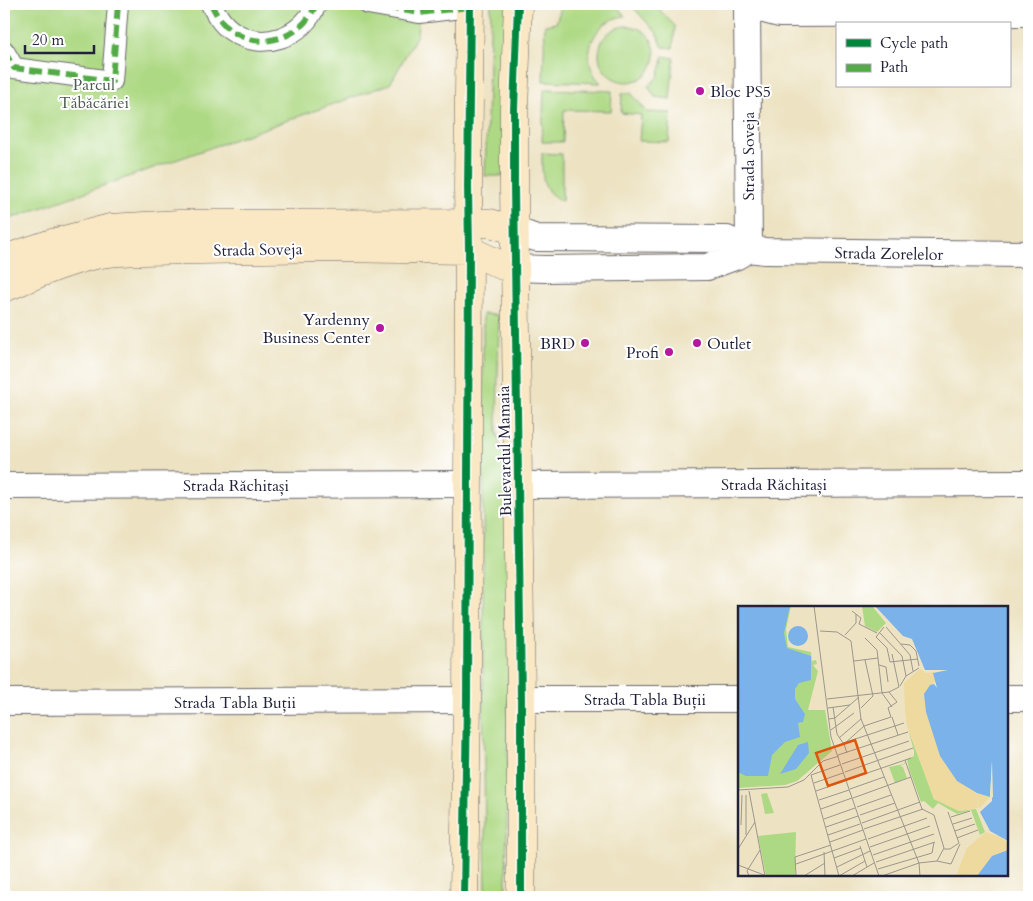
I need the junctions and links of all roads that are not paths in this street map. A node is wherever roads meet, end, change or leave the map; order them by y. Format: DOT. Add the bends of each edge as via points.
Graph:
graph roads {
  1 [pos="118,4"];
  2 [pos="211,4"];
  3 [pos="316,4"];
  4 [pos="368,4"];
  5 [pos="518,4"];
  6 [pos="749,4"];
  7 [pos="470,5"];
  8 [pos="1029,13"];
  9 [pos="4,51"];
  10 [pos="468,223"];
  11 [pos="514,230"];
  12 [pos="749,249"];
  13 [pos="469,250"];
  14 [pos="1029,254"];
  15 [pos="4,259"];
  16 [pos="515,268"];
  17 [pos="4,288"];
  18 [pos="1029,482"];
  19 [pos="468,484"];
  20 [pos="518,485"];
  21 [pos="4,486"];
  22 [pos="1008,698"];
  23 [pos="1029,698"];
  24 [pos="521,699"];
  25 [pos="738,699"];
  26 [pos="467,700"];
  27 [pos="4,702"];
  28 [pos="464,897"];
  29 [pos="522,897"];
  1 -- 9 [label="street" via="112,81 14,68"];
  2 -- 3 [label="street" via="219,19 232,31 249,39 267,41 286,37 301,27"];
  4 -- 7 [label="street" via="420,13"];
  5 -- 11 [label="main road, Bulevardul Mamaia"];
  6 -- 8 [label="street" via="779,14"];
  6 -- 12 [label="street, Strada Soveja"];
  7 -- 10 [label="main road"];
  10 -- 11 [label="main road, Strada Soveja" via="490,223"];
  10 -- 13 [label="main road"];
  10 -- 15 [label="main road, Strada Soveja" via="179,224 110,228"];
  11 -- 12 [label="street, Strada Zorelelor" via="536,238 728,239"];
  11 -- 16 [label="main road, Bulevardul Mamaia"];
  12 -- 14 [label="street, Strada Zorelelor" via="765,252"];
  12 -- 16 [label="street" via="707,267"];
  13 -- 16 [label="main road, Strada Soveja" via="503,266"];
  13 -- 17 [label="main road, Strada Soveja" via="331,248 117,252 66,264"];
  13 -- 19 [label="main road"];
  16 -- 20 [label="main road, Bulevardul Mamaia"];
  18 -- 20 [label="street, Strada Răchitași"];
  19 -- 21 [label="street, Strada Răchitași"];
  19 -- 26 [label="main road"];
  20 -- 24 [label="main road, Bulevardul Mamaia"];
  22 -- 23 [label="street"];
  24 -- 25 [label="street, Strada Tabla Buții"];
  24 -- 29 [label="main road, Bulevardul Mamaia"];
  26 -- 27 [label="street, Strada Tabla Buții"];
  26 -- 28 [label="main road"];
}
